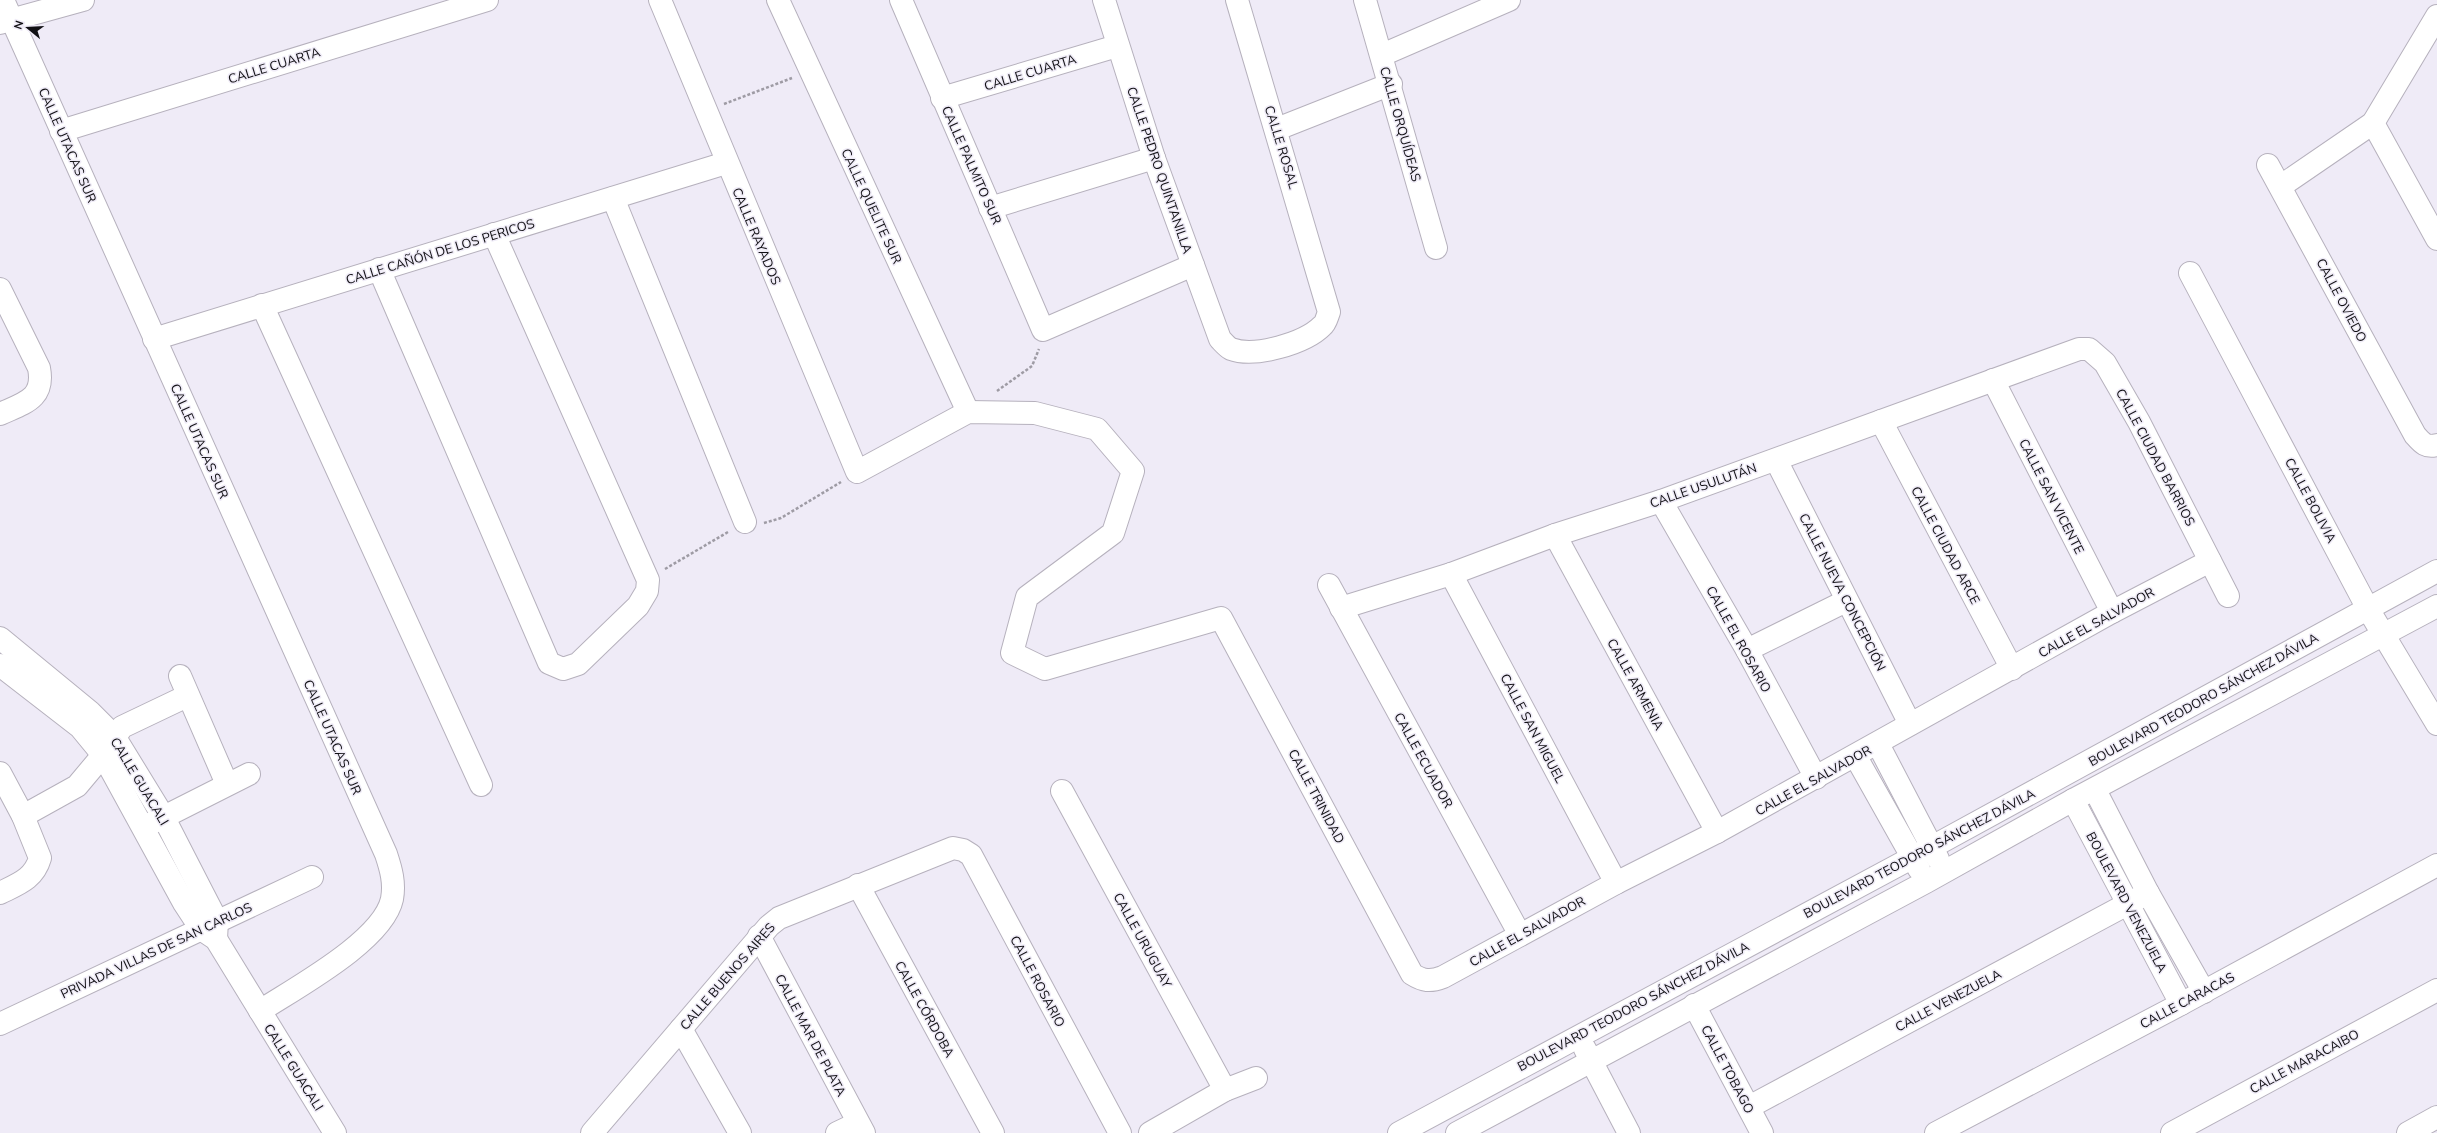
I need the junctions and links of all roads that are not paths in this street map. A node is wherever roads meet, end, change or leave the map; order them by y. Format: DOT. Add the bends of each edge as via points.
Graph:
graph roads {
  1 [pos="83,0"];
  2 [pos="487,0"];
  3 [pos="660,0"];
  4 [pos="778,0"];
  5 [pos="901,0"];
  6 [pos="1104,0"];
  7 [pos="1237,0"];
  8 [pos="1365,0"];
  9 [pos="1502,2"];
  10 [pos="5,14"];
  11 [pos="2437,16"];
  12 [pos="1117,46"];
  13 [pos="1382,55"];
  14 [pos="1391,84"];
  15 [pos="942,98"];
  16 [pos="2373,123"];
  17 [pos="1277,129"];
  18 [pos="61,131"];
  19 [pos="1154,158"];
  20 [pos="726,163"];
  21 [pos="2268,165"];
  22 [pos="2281,186"];
  23 [pos="613,198"];
  24 [pos="990,208"];
  25 [pos="494,234"];
  26 [pos="2437,239"];
  27 [pos="1436,248"];
  28 [pos="1193,265"];
  29 [pos="379,269"];
  30 [pos="2190,273"];
  31 [pos="0,289"];
  32 [pos="262,305"];
  33 [pos="154,339"];
  34 [pos="1220,339"];
  35 [pos="2062,353"];
  36 [pos="1993,380"];
  37 [pos="968,412"];
  38 [pos="0,414"];
  39 [pos="1881,421"];
  40 [pos="2437,445"];
  41 [pos="1776,460"];
  42 [pos="1661,501"];
  43 [pos="746,522"];
  44 [pos="1555,535"];
  45 [pos="2210,561"];
  46 [pos="2437,570"];
  47 [pos="1451,574"];
  48 [pos="1329,585"];
  49 [pos="2228,596"];
  50 [pos="1846,600"];
  51 [pos="2437,606"];
  52 [pos="1341,608"];
  53 [pos="2368,609"];
  54 [pos="2112,612"];
  55 [pos="2385,636"];
  56 [pos="0,638"];
  57 [pos="1746,650"];
  58 [pos="0,665"];
  59 [pos="2012,669"];
  60 [pos="180,676"];
  61 [pos="187,696"];
  62 [pos="1910,724"];
  63 [pos="2437,724"];
  64 [pos="114,736"];
  65 [pos="1878,744"];
  66 [pos="103,755"];
  67 [pos="1856,757"];
  68 [pos="0,773"];
  69 [pos="249,774"];
  70 [pos="1816,778"];
  71 [pos="226,784"];
  72 [pos="481,785"];
  73 [pos="2095,790"];
  74 [pos="1062,791"];
  75 [pos="2073,800"];
  76 [pos="23,816"];
  77 [pos="163,816"];
  78 [pos="143,827"];
  79 [pos="1717,832"];
  80 [pos="1932,847"];
  81 [pos="942,851"];
  82 [pos="1912,856"];
  83 [pos="2437,864"];
  84 [pos="1935,876"];
  85 [pos="312,877"];
  86 [pos="1616,882"];
  87 [pos="858,885"];
  88 [pos="0,893"];
  89 [pos="2148,893"];
  90 [pos="2127,904"];
  91 [pos="211,930"];
  92 [pos="1520,935"];
  93 [pos="759,936"];
  94 [pos="1412,974"];
  95 [pos="2437,990"];
  96 [pos="2204,992"];
  97 [pos="2181,1004"];
  98 [pos="1694,1005"];
  99 [pos="260,1011"];
  100 [pos="0,1024"];
  101 [pos="681,1029"];
  102 [pos="1578,1036"];
  103 [pos="1592,1062"];
  104 [pos="1256,1078"];
  105 [pos="1225,1090"];
  106 [pos="1748,1108"];
  107 [pos="2437,1117"];
  108 [pos="861,1128"];
  109 [pos="600,1129"];
  110 [pos="335,1133"];
  111 [pos="740,1133"];
  112 [pos="837,1133"];
  113 [pos="993,1133"];
  114 [pos="1120,1133"];
  115 [pos="1150,1133"];
  116 [pos="1399,1133"];
  117 [pos="1457,1133"];
  118 [pos="1629,1133"];
  119 [pos="1762,1133"];
  120 [pos="1936,1133"];
  121 [pos="2172,1133"];
  122 [pos="2408,1133"];
  1 -- 10 [label="street"];
  2 -- 18 [label="street, CALLE CUARTA"];
  3 -- 20 [label="street, CALLE RAYADOS"];
  4 -- 37 [label="street, CALLE QUELITE SUR"];
  5 -- 15 [label="street, CALLE PALMITO SUR"];
  6 -- 12 [label="street, CALLE PEDRO QUINTANILLA"];
  7 -- 17 [label="street, CALLE ROSAL"];
  8 -- 13 [label="street, CALLE ORQUÍDEAS"];
  9 -- 13 [label="street"];
  10 -- 18 [label="street, CALLE UTACAS SUR"];
  11 -- 16 [label="street"];
  12 -- 15 [label="street, CALLE CUARTA"];
  12 -- 19 [label="street, CALLE PEDRO QUINTANILLA"];
  13 -- 14 [label="street, CALLE ORQUÍDEAS"];
  14 -- 17 [label="street"];
  14 -- 27 [label="street, CALLE ORQUÍDEAS"];
  15 -- 24 [label="street, CALLE PALMITO SUR"];
  16 -- 22 [label="street"];
  16 -- 26 [label="street"];
  17 -- 34 [label="street, CALLE ROSAL" via="1329,312 1324,325 1314,333 1260,352 1230,349"];
  18 -- 33 [label="street, CALLE UTACAS SUR"];
  19 -- 24 [label="street"];
  19 -- 28 [label="street, CALLE PEDRO QUINTANILLA"];
  20 -- 23 [label="street, CALLE CAÑÓN DE LOS PERICOS"];
  20 -- 37 [label="street, CALLE RAYADOS" via="857,472"];
  21 -- 22 [label="street, CALLE OVIEDO"];
  22 -- 40 [label="street, CALLE OVIEDO" via="2415,435 2423,444"];
  23 -- 25 [label="street, CALLE CAÑÓN DE LOS PERICOS"];
  23 -- 43 [label="street"];
  24 -- 28 [label="street, CALLE PALMITO SUR" via="1043,330"];
  25 -- 29 [label="street, CALLE CAÑÓN DE LOS PERICOS"];
  25 -- 29 [label="street" via="648,580 646,591 638,606 578,664 563,669 549,663"];
  28 -- 34 [label="street, CALLE PEDRO QUINTANILLA"];
  29 -- 32 [label="street, CALLE CAÑÓN DE LOS PERICOS"];
  30 -- 53 [label="street, CALLE BOLIVIA"];
  31 -- 38 [label="street" via="38,368 42,382 38,393 27,402"];
  32 -- 33 [label="street, CALLE CAÑÓN DE LOS PERICOS"];
  32 -- 72 [label="street"];
  33 -- 99 [label="street, CALLE UTACAS SUR" via="386,854 393,884 392,900 382,920 369,935 347,954"];
  35 -- 36 [label="street, CALLE USULUTÁN"];
  35 -- 45 [label="street, CALLE CIUDAD BARRIOS" via="2079,349 2089,350 2105,362 2139,422"];
  36 -- 39 [label="street, CALLE USULUTÁN"];
  36 -- 54 [label="street, CALLE SAN VICENTE"];
  37 -- 94 [label="street, CALLE TRINIDAD" via="1036,412 1097,429 1133,470 1112,532 1027,597 1012,652 1045,670 1221,618"];
  39 -- 41 [label="street, CALLE USULUTÁN"];
  39 -- 59 [label="street, CALLE CIUDAD ARCE"];
  41 -- 42 [label="street, CALLE USULUTÁN"];
  41 -- 50 [label="street, CALLE NUEVA CONCEPCIÓN"];
  42 -- 44 [label="street, CALLE USULUTÁN"];
  42 -- 57 [label="street, CALLE EL ROSARIO"];
  44 -- 47 [label="street, CALLE USULUTÁN"];
  44 -- 79 [label="street, CALLE ARMENIA"];
  45 -- 49 [label="street, CALLE CIUDAD BARRIOS"];
  45 -- 54 [label="street, CALLE EL SALVADOR"];
  46 -- 53 [label="street, BOULEVARD TEODORO SÁNCHEZ DÁVILA"];
  47 -- 52 [label="street, CALLE USULUTÁN"];
  47 -- 86 [label="street, CALLE SAN MIGUEL"];
  48 -- 52 [label="street, CALLE ECUADOR"];
  50 -- 57 [label="street"];
  50 -- 62 [label="street, CALLE NUEVA CONCEPCIÓN"];
  51 -- 55 [label="street, BOULEVARD TEODORO SÁNCHEZ DÁVILA"];
  52 -- 92 [label="street, CALLE ECUADOR"];
  53 -- 55 [label="street, CALLE BOLIVIA"];
  53 -- 80 [label="street, BOULEVARD TEODORO SÁNCHEZ DÁVILA"];
  54 -- 59 [label="street, CALLE EL SALVADOR"];
  55 -- 63 [label="street, CALLE BOLIVIA"];
  55 -- 73 [label="street, BOULEVARD TEODORO SÁNCHEZ DÁVILA"];
  56 -- 64 [label="street, CALLE GUACALI" via="90,712"];
  57 -- 70 [label="street, CALLE EL ROSARIO"];
  58 -- 66 [label="street, CALLE GUACALI" via="80,727"];
  59 -- 62 [label="street, CALLE EL SALVADOR"];
  60 -- 61 [label="street"];
  61 -- 64 [label="street" via="134,719"];
  61 -- 71 [label="street"];
  62 -- 65 [label="street, CALLE EL SALVADOR"];
  64 -- 66 [label="street"];
  64 -- 77 [label="street, CALLE GUACALI"];
  65 -- 67 [label="street, CALLE EL SALVADOR"];
  65 -- 80 [label="street"];
  66 -- 76 [label="street" via="77,786"];
  66 -- 78 [label="street, CALLE GUACALI"];
  67 -- 70 [label="street, CALLE EL SALVADOR"];
  67 -- 82 [label="street"];
  68 -- 76 [label="street"];
  69 -- 71 [label="street"];
  70 -- 79 [label="street, CALLE EL SALVADOR"];
  71 -- 77 [label="street"];
  73 -- 75 [label="street, BOULEVARD TEODORO SÁNCHEZ DÁVILA"];
  73 -- 89 [label="street, BOULEVARD VENEZUELA"];
  74 -- 105 [label="street, CALLE URUGUAY"];
  75 -- 84 [label="street, BOULEVARD TEODORO SÁNCHEZ DÁVILA"];
  75 -- 90 [label="street, BOULEVARD VENEZUELA"];
  76 -- 88 [label="street" via="38,851 38,866 24,881"];
  77 -- 78 [label="street"];
  77 -- 91 [label="street, CALLE GUACALI"];
  78 -- 91 [label="street, CALLE GUACALI" via="184,903"];
  79 -- 86 [label="street, CALLE EL SALVADOR"];
  80 -- 82 [label="street, BOULEVARD TEODORO SÁNCHEZ DÁVILA"];
  80 -- 84 [label="street"];
  81 -- 87 [label="street, CALLE BUENOS AIRES"];
  81 -- 114 [label="street, CALLE ROSARIO" via="953,848 971,855"];
  82 -- 84 [label="street"];
  82 -- 102 [label="street, BOULEVARD TEODORO SÁNCHEZ DÁVILA"];
  83 -- 96 [label="street, CALLE CARACAS"];
  84 -- 98 [label="street, BOULEVARD TEODORO SÁNCHEZ DÁVILA"];
  85 -- 91 [label="street, PRIVADA VILLAS DE SAN CARLOS"];
  86 -- 92 [label="street, CALLE EL SALVADOR"];
  87 -- 93 [label="street, CALLE BUENOS AIRES" via="779,918"];
  87 -- 113 [label="street, CALLE CÓRDOBA"];
  89 -- 90 [label="street, CALLE VENEZUELA"];
  89 -- 96 [label="street, BOULEVARD VENEZUELA"];
  90 -- 97 [label="street, BOULEVARD VENEZUELA"];
  90 -- 106 [label="street, CALLE VENEZUELA"];
  91 -- 99 [label="street, CALLE GUACALI"];
  91 -- 100 [label="street, PRIVADA VILLAS DE SAN CARLOS"];
  92 -- 94 [label="street, CALLE EL SALVADOR" via="1433,980 1422,980"];
  93 -- 101 [label="street, CALLE BUENOS AIRES"];
  93 -- 108 [label="street, CALLE MAR DE PLATA"];
  95 -- 121 [label="street, CALLE MARACAIBO"];
  96 -- 97 [label="street, CALLE CARACAS"];
  97 -- 120 [label="street, CALLE CARACAS"];
  98 -- 103 [label="street, BOULEVARD TEODORO SÁNCHEZ DÁVILA"];
  98 -- 106 [label="street, CALLE TOBAGO"];
  99 -- 110 [label="street, CALLE GUACALI"];
  101 -- 109 [label="street, CALLE BUENOS AIRES"];
  101 -- 111 [label="street"];
  102 -- 103 [label="street"];
  102 -- 116 [label="street, BOULEVARD TEODORO SÁNCHEZ DÁVILA"];
  103 -- 117 [label="street, BOULEVARD TEODORO SÁNCHEZ DÁVILA"];
  103 -- 118 [label="street"];
  104 -- 105 [label="street"];
  105 -- 115 [label="street"];
  106 -- 119 [label="street, CALLE TOBAGO"];
  107 -- 122 [label="street"];
  108 -- 112 [label="street"];
}
